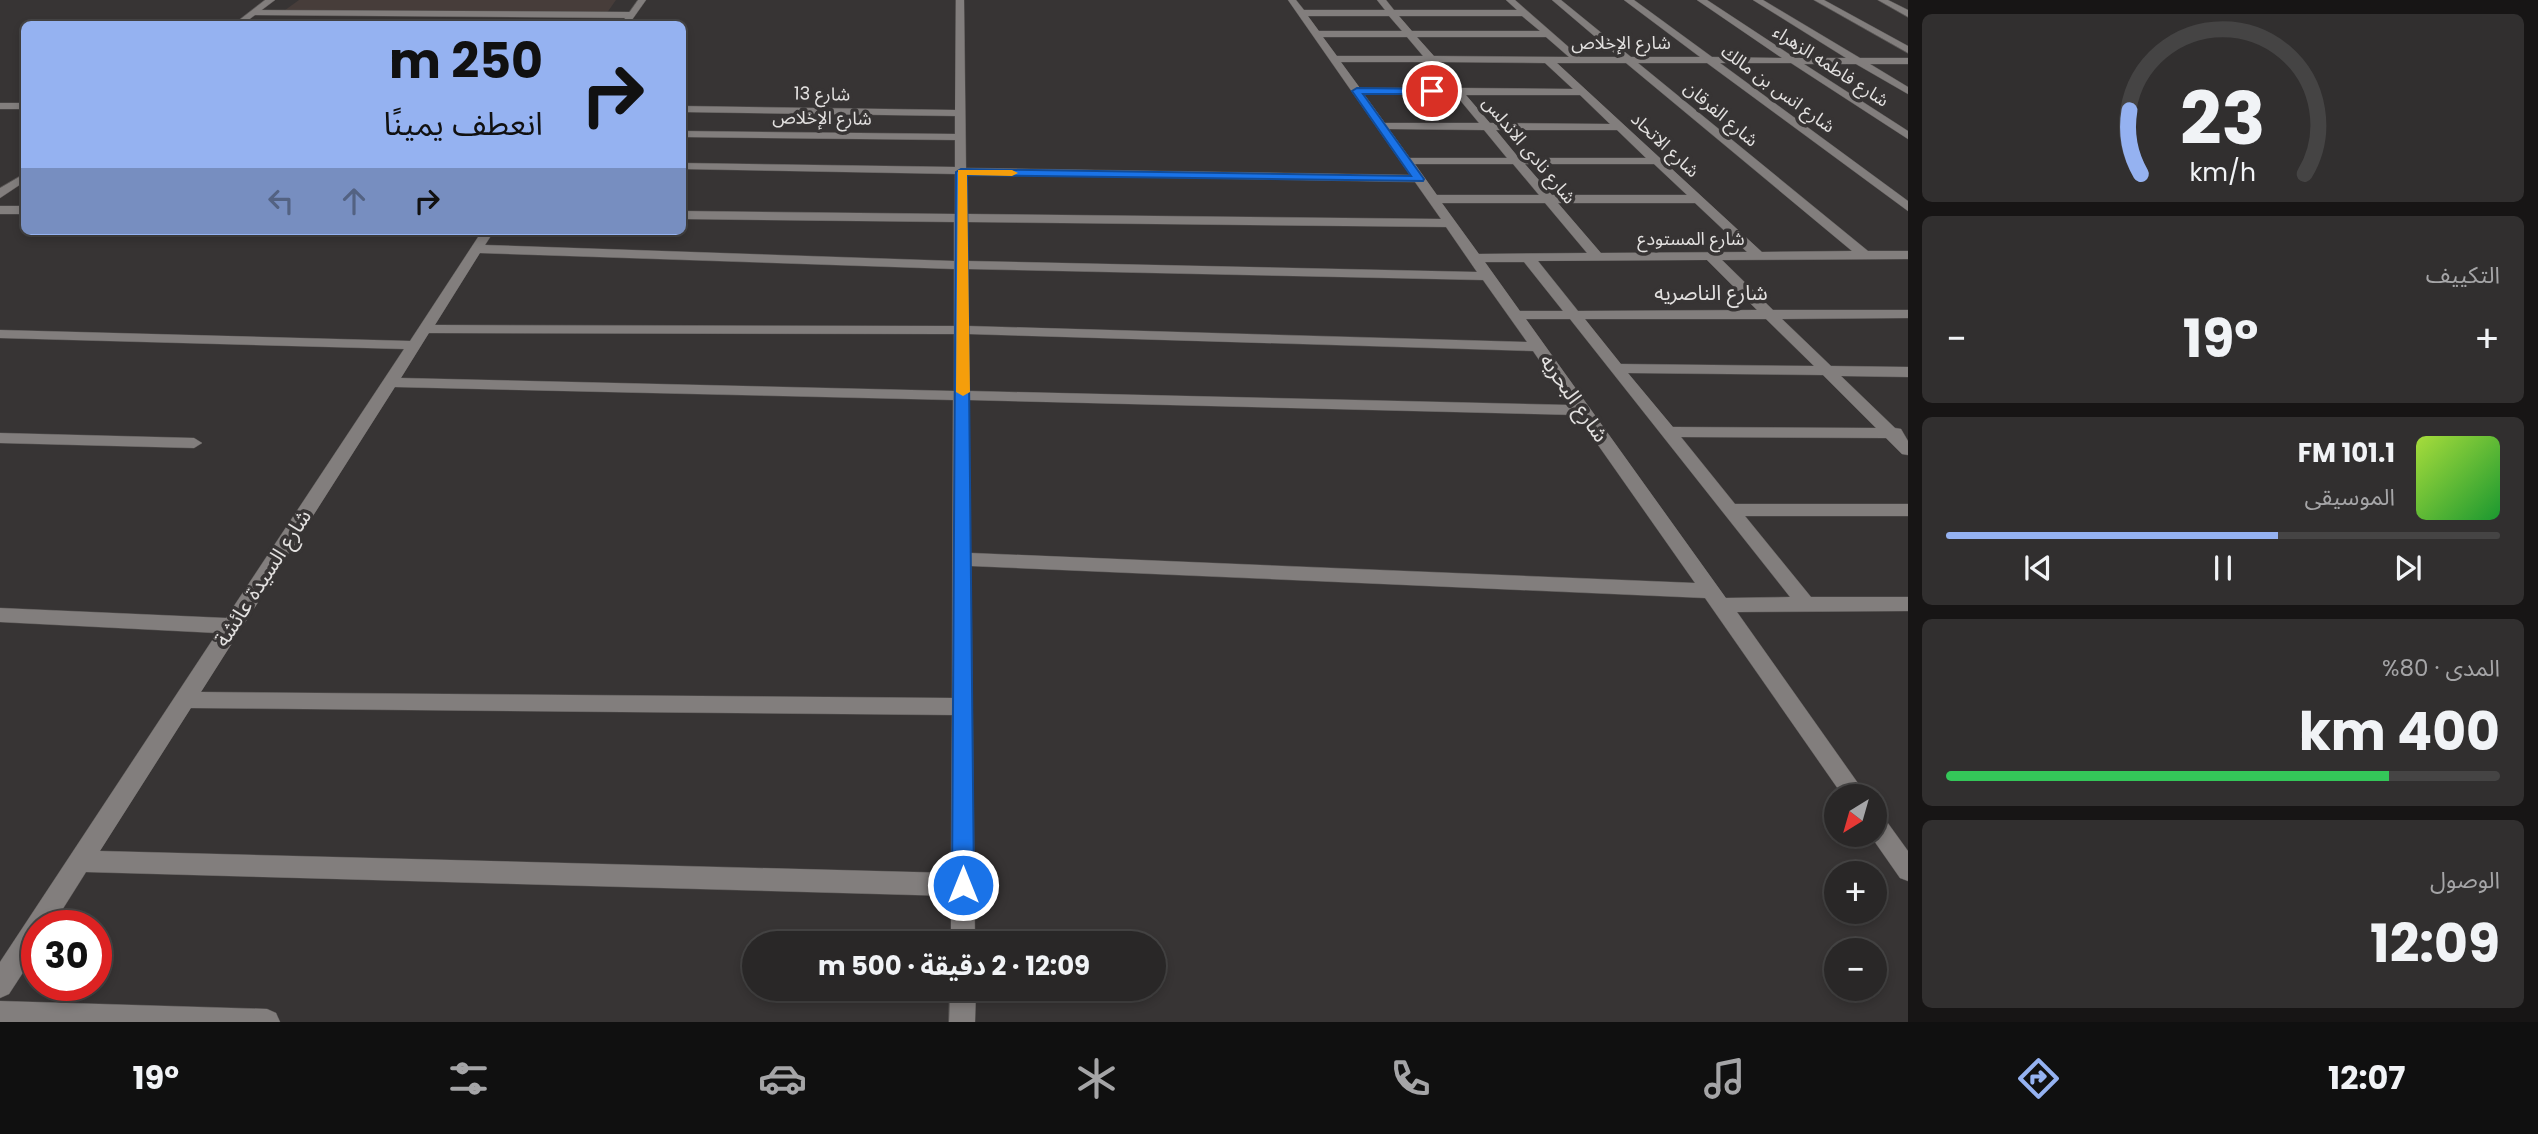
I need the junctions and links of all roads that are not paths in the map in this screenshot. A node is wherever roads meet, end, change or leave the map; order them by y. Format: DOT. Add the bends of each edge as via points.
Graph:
graph roads {
  1 [pos="271,0"];
  2 [pos="523,0"];
  3 [pos="642,0"];
  4 [pos="960,0"];
  5 [pos="1381,0"];
  6 [pos="1510,0"];
  7 [pos="1556,0"];
  8 [pos="1628,0"];
  9 [pos="1701,0"];
  10 [pos="1757,0"];
  11 [pos="1818,0"];
  12 [pos="1882,0"];
  13 [pos="1297,6"];
  14 [pos="254,13"];
  15 [pos="1391,13"];
  16 [pos="1525,13"];
  17 [pos="510,14"];
  18 [pos="1908,14"];
  19 [pos="631,15"];
  20 [pos="242,21"];
  21 [pos="627,21"];
  22 [pos="1316,34"];
  23 [pos="1409,34"];
  24 [pos="1549,34"];
  25 [pos="1908,50"];
  26 [pos="1334,59"];
  27 [pos="1431,60"];
  28 [pos="1548,60"];
  29 [pos="1578,60"];
  30 [pos="1629,60"];
  31 [pos="1710,61"];
  32 [pos="1794,61"];
  33 [pos="1859,61"];
  34 [pos="1908,61"];
  35 [pos="1908,90"];
  36 [pos="1357,91"];
  37 [pos="1457,91"];
  38 [pos="1581,92"];
  39 [pos="0,106"];
  40 [pos="21,106"];
  41 [pos="686,109"];
  42 [pos="961,113"];
  43 [pos="1382,127"];
  44 [pos="1487,127"];
  45 [pos="1620,127"];
  46 [pos="686,134"];
  47 [pos="1908,136"];
  48 [pos="961,137"];
  49 [pos="1406,161"];
  50 [pos="1516,161"];
  51 [pos="1657,161"];
  52 [pos="686,166"];
  53 [pos="961,172"];
  54 [pos="21,179"];
  55 [pos="1419,179"];
  56 [pos="0,194"];
  57 [pos="1433,199"];
  58 [pos="1548,199"];
  59 [pos="1698,199"];
  60 [pos="1908,207"];
  61 [pos="0,210"];
  62 [pos="21,210"];
  63 [pos="686,215"];
  64 [pos="963,218"];
  65 [pos="1450,223"];
  66 [pos="485,235"];
  67 [pos="476,249"];
  68 [pos="1864,255"];
  69 [pos="1710,256"];
  70 [pos="1759,256"];
  71 [pos="1597,257"];
  72 [pos="1475,258"];
  73 [pos="1528,258"];
  74 [pos="1905,258"];
  75 [pos="962,265"];
  76 [pos="1488,276"];
  77 [pos="1574,314"];
  78 [pos="1769,314"];
  79 [pos="1908,314"];
  80 [pos="1515,315"];
  81 [pos="425,329"];
  82 [pos="962,330"];
  83 [pos="0,334"];
  84 [pos="414,345"];
  85 [pos="1538,347"];
  86 [pos="1616,368"];
  87 [pos="1827,370"];
  88 [pos="1908,372"];
  89 [pos="390,383"];
  90 [pos="963,396"];
  91 [pos="1583,410"];
  92 [pos="1668,432"];
  93 [pos="1890,433"];
  94 [pos="1908,433"];
  95 [pos="0,438"];
  96 [pos="194,443"];
  97 [pos="1908,450"];
  98 [pos="1730,510"];
  99 [pos="1908,510"];
  100 [pos="964,559"];
  101 [pos="1716,598"];
  102 [pos="1806,604"];
  103 [pos="1908,604"];
  104 [pos="0,615"];
  105 [pos="233,626"];
  106 [pos="185,699"];
  107 [pos="964,707"];
  108 [pos="1848,784"];
  109 [pos="1887,840"];
  110 [pos="80,861"];
  111 [pos="1908,870"];
  112 [pos="963,885"];
  113 [pos="49,910"];
  114 [pos="963,931"];
  115 [pos="21,953"];
  116 [pos="0,985"];
  117 [pos="962,1001"];
  118 [pos="0,1014"];
  119 [pos="267,1022"];
  120 [pos="962,1022"];
  1 -- 14 [label="street"];
  2 -- 17 [label="street"];
  3 -- 19 [label="street"];
  4 -- 42 [label="street"];
  5 -- 15 [label="street, شارع نادى الاندلس"];
  6 -- 16 [label="street"];
  7 -- 30 [label="street, شارع الفرقان"];
  8 -- 31 [label="street, شارع انس بن مالك"];
  9 -- 32 [label="street, شارع فاطمه الزهراء"];
  10 -- 33 [label="street"];
  11 -- 25 [label="street"];
  12 -- 18 [label="street"];
  13 -- 15 [label="street"];
  13 -- 22 [label="street, شارع البحريه"];
  14 -- 17 [label="street"];
  14 -- 20 [label="street"];
  15 -- 16 [label="street"];
  15 -- 23 [label="street, شارع نادى الاندلس"];
  16 -- 24 [label="street"];
  17 -- 19 [label="street"];
  19 -- 21 [label="street"];
  22 -- 23 [label="street"];
  22 -- 26 [label="street, شارع البحريه"];
  23 -- 24 [label="street"];
  23 -- 27 [label="street, شارع نادى الاندلس"];
  24 -- 29 [label="street"];
  26 -- 27 [label="street, شارع الإخلاص"];
  26 -- 36 [label="street, شارع البحريه"];
  27 -- 28 [label="street, شارع الإخلاص"];
  27 -- 37 [label="street, شارع نادى الاندلس"];
  28 -- 29 [label="street, شارع الإخلاص"];
  28 -- 38 [label="street, شارع الاتحاد"];
  29 -- 30 [label="street, شارع الإخلاص"];
  30 -- 31 [label="street, شارع الإخلاص"];
  30 -- 68 [label="street, شارع الفرقان"];
  31 -- 32 [label="street, شارع الإخلاص"];
  31 -- 60 [label="street, شارع انس بن مالك"];
  32 -- 33 [label="street, شارع الإخلاص"];
  32 -- 47 [label="street, شارع فاطمه الزهراء"];
  33 -- 34 [label="street, شارع الإخلاص"];
  33 -- 35 [label="street"];
  36 -- 37 [label="street"];
  36 -- 43 [label="street, شارع البحريه"];
  37 -- 38 [label="street"];
  37 -- 44 [label="street, شارع نادى الاندلس"];
  38 -- 45 [label="street, شارع الاتحاد"];
  39 -- 40 [label="street"];
  41 -- 42 [label="street, شارع 13"];
  42 -- 48 [label="street"];
  43 -- 44 [label="street"];
  43 -- 49 [label="street, شارع البحريه"];
  44 -- 45 [label="street"];
  44 -- 50 [label="street, شارع نادى الاندلس"];
  45 -- 51 [label="street, شارع الاتحاد"];
  46 -- 48 [label="street, شارع الإخلاص"];
  48 -- 53 [label="street"];
  49 -- 50 [label="street"];
  49 -- 55 [label="street, شارع البحريه"];
  50 -- 51 [label="street"];
  50 -- 58 [label="street, شارع نادى الاندلس"];
  51 -- 59 [label="street, شارع الاتحاد"];
  52 -- 53 [label="street"];
  53 -- 55 [label="street"];
  53 -- 64 [label="street"];
  54 -- 56 [label="street"];
  55 -- 57 [label="street, شارع البحريه"];
  57 -- 58 [label="street"];
  57 -- 65 [label="street, شارع البحريه"];
  58 -- 59 [label="street"];
  58 -- 71 [label="street, شارع نادى الاندلس"];
  59 -- 70 [label="street, شارع الاتحاد"];
  61 -- 62 [label="street"];
  63 -- 64 [label="street"];
  64 -- 65 [label="street"];
  64 -- 75 [label="street"];
  65 -- 72 [label="street, شارع البحريه"];
  66 -- 67 [label="street, شارع السيدة عائشة"];
  67 -- 75 [label="street"];
  67 -- 81 [label="street, شارع السيدة عائشة"];
  68 -- 70 [label="street, شارع المستودع"];
  68 -- 74 [label="street, شارع المستودع"];
  69 -- 70 [label="street, شارع المستودع"];
  69 -- 71 [label="street, شارع المستودع"];
  69 -- 78 [label="street"];
  71 -- 73 [label="street, شارع المستودع"];
  72 -- 73 [label="street, شارع المستودع"];
  72 -- 76 [label="street, شارع البحريه"];
  73 -- 77 [label="street"];
  75 -- 76 [label="street"];
  75 -- 82 [label="street"];
  76 -- 80 [label="street, شارع البحريه"];
  77 -- 78 [label="street, شارع الناصريه"];
  77 -- 80 [label="street, شارع الناصريه"];
  77 -- 86 [label="street"];
  78 -- 79 [label="street, شارع الناصريه"];
  78 -- 87 [label="street"];
  80 -- 85 [label="street, شارع البحريه"];
  81 -- 82 [label="street"];
  81 -- 84 [label="street, شارع السيدة عائشة"];
  82 -- 85 [label="street"];
  82 -- 90 [label="street"];
  83 -- 84 [label="street"];
  84 -- 89 [label="street, شارع السيدة عائشة"];
  85 -- 91 [label="street, شارع البحريه"];
  86 -- 87 [label="street"];
  86 -- 92 [label="street"];
  87 -- 88 [label="street"];
  87 -- 93 [label="street"];
  89 -- 90 [label="street"];
  89 -- 105 [label="street, شارع السيدة عائشة"];
  90 -- 91 [label="street"];
  90 -- 100 [label="street"];
  91 -- 101 [label="street, شارع البحريه"];
  92 -- 93 [label="street"];
  92 -- 98 [label="street"];
  93 -- 94 [label="street"];
  93 -- 97 [label="street"];
  95 -- 96 [label="street"];
  98 -- 99 [label="street"];
  98 -- 102 [label="street"];
  100 -- 101 [label="street"];
  100 -- 107 [label="street"];
  101 -- 102 [label="street"];
  101 -- 108 [label="street, شارع البحريه"];
  102 -- 103 [label="street"];
  104 -- 105 [label="street"];
  105 -- 106 [label="street, شارع السيدة عائشة"];
  106 -- 107 [label="street"];
  106 -- 110 [label="street, شارع السيدة عائشة"];
  107 -- 112 [label="street"];
  109 -- 111 [label="street"];
  110 -- 112 [label="street"];
  110 -- 113 [label="street, شارع السيدة عائشة"];
  112 -- 114 [label="street"];
  115 -- 116 [label="street, شارع السيدة عائشة"];
  117 -- 120 [label="street"];
  118 -- 119 [label="street"];
}
